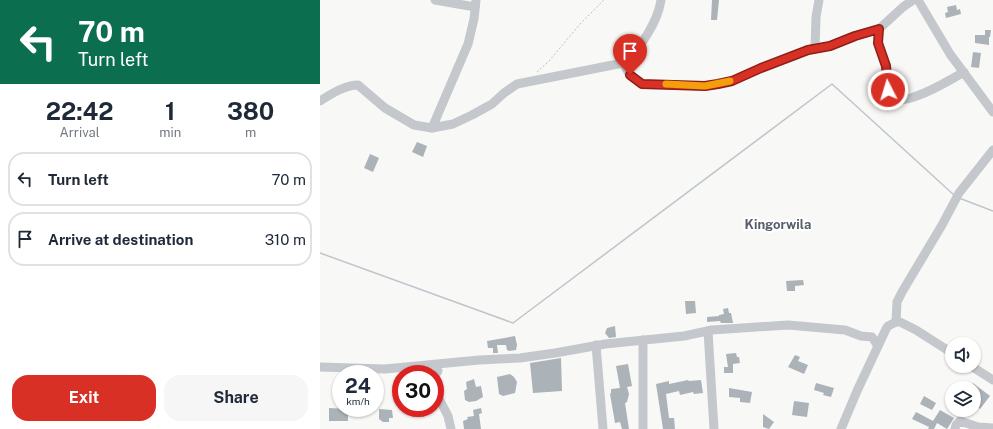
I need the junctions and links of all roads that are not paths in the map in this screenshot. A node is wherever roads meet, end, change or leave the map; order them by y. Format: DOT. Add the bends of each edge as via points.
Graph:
graph roads {
  1 [pos="435,0"];
  2 [pos="661,0"];
  3 [pos="819,0"];
  4 [pos="913,0"];
  5 [pos="918,0"];
  6 [pos="476,4"];
  7 [pos="879,29"];
  8 [pos="815,49"];
  9 [pos="623,63"];
  10 [pos="964,72"];
  11 [pos="320,102"];
  12 [pos="993,112"];
  13 [pos="432,128"];
  14 [pos="993,150"];
  15 [pos="990,161"];
  16 [pos="896,322"];
  17 [pos="708,331"];
  18 [pos="643,340"];
  19 [pos="596,345"];
  20 [pos="878,346"];
  21 [pos="945,349"];
  22 [pos="320,367"];
  23 [pos="981,372"];
  24 [pos="993,380"];
  25 [pos="444,408"];
  26 [pos="993,428"];
  27 [pos="451,429"];
  28 [pos="603,429"];
  29 [pos="643,429"];
  30 [pos="714,429"];
  31 [pos="841,429"];
  32 [pos="955,429"];
  1 -- 6 [label="street"];
  2 -- 9 [label="street" via="647,35"];
  3 -- 8 [label="street"];
  4 -- 7 [label="street"];
  5 -- 10 [label="street" via="950,54"];
  6 -- 13 [label="street" via="468,44"];
  7 -- 8 [label="street"];
  7 -- 10 [label="street" via="878,43 886,66 889,96 894,100 919,95"];
  8 -- 9 [label="street" via="732,81 705,86 642,84 630,75"];
  9 -- 13 [label="street" via="517,84 472,116 453,124"];
  10 -- 12 [label="street"];
  11 -- 13 [label="street" via="352,85 358,85 385,108 414,125"];
  14 -- 15 [label="street"];
  15 -- 16 [label="street" via="959,193 897,302"];
  16 -- 20 [label="street" via="888,326"];
  16 -- 21 [label="street" via="916,330"];
  17 -- 18 [label="street"];
  17 -- 20 [label="street" via="788,325 815,327 844,330 872,337"];
  17 -- 30 [label="street"];
  18 -- 19 [label="street"];
  18 -- 29 [label="street"];
  19 -- 22 [label="street" via="520,358 385,369"];
  19 -- 28 [label="street"];
  20 -- 31 [label="street"];
  23 -- 24 [label="street"];
  25 -- 27 [label="street"];
  26 -- 32 [label="street" via="978,427 960,421"];
}
